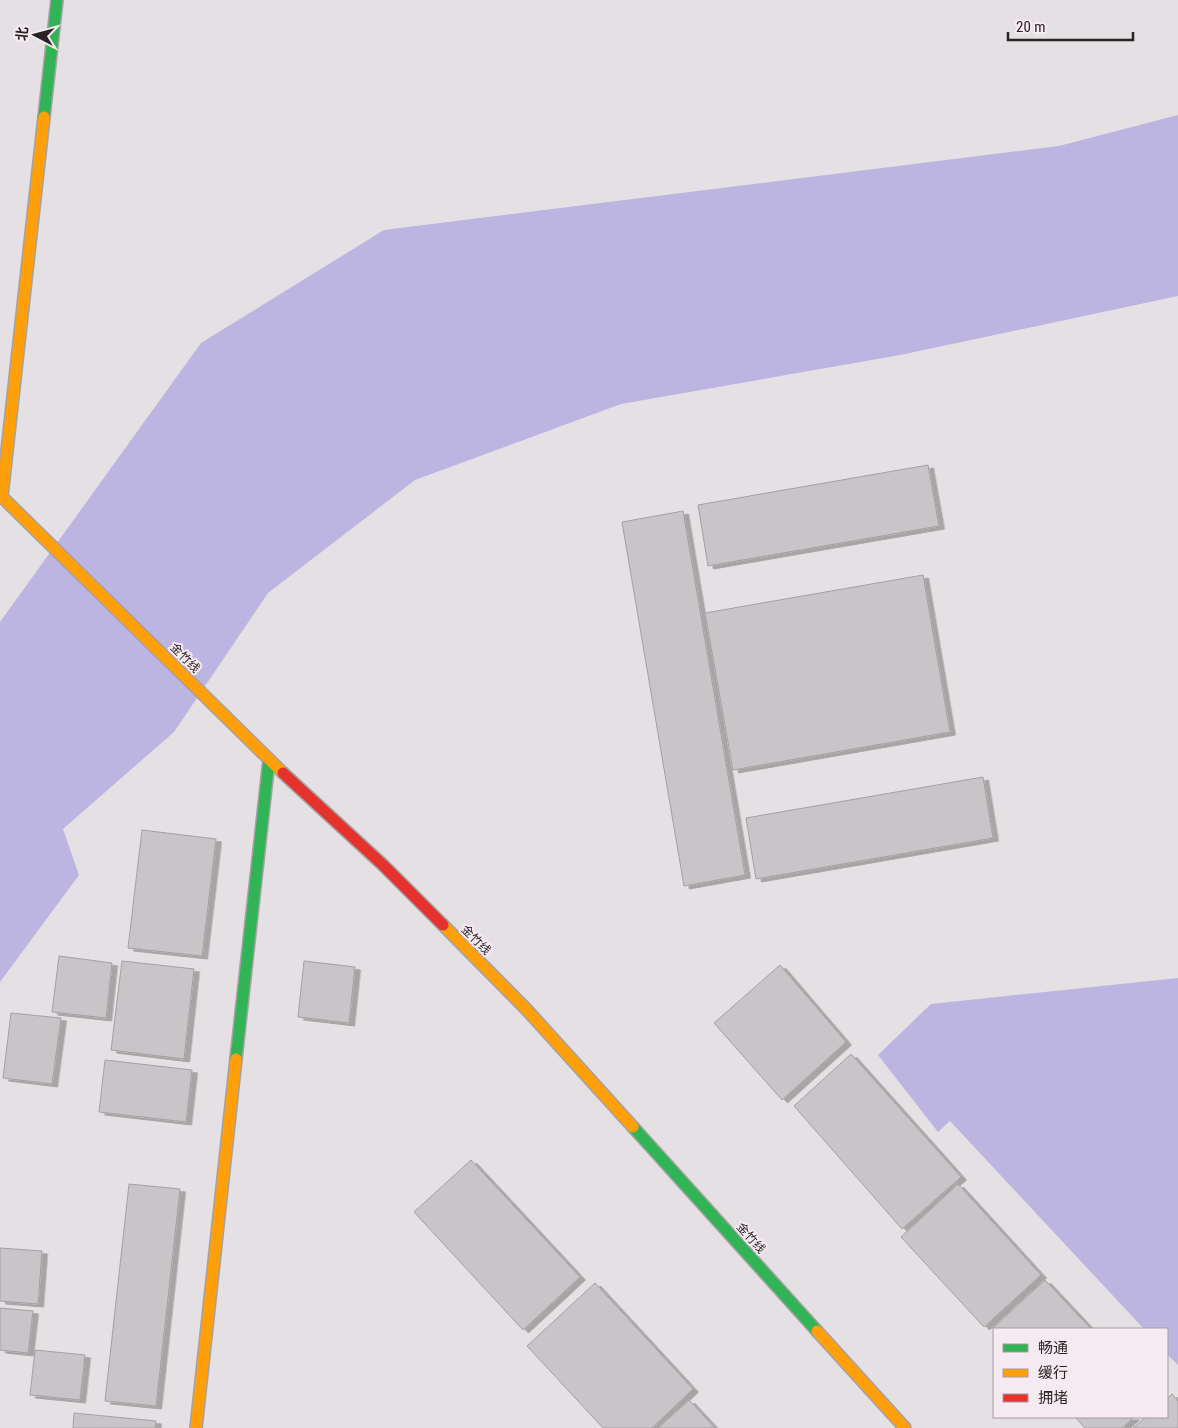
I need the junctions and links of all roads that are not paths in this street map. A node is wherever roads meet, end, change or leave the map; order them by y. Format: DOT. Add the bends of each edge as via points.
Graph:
graph roads {
  1 [pos="57,0"];
  2 [pos="1,496"];
  3 [pos="269,760"];
  4 [pos="196,1428"];
  5 [pos="905,1428"];
  1 -- 2 [label="main road"];
  2 -- 3 [label="main road, 金竹线"];
  3 -- 4 [label="main road"];
  3 -- 5 [label="main road, 金竹线" via="383,865 527,1010"];
}
